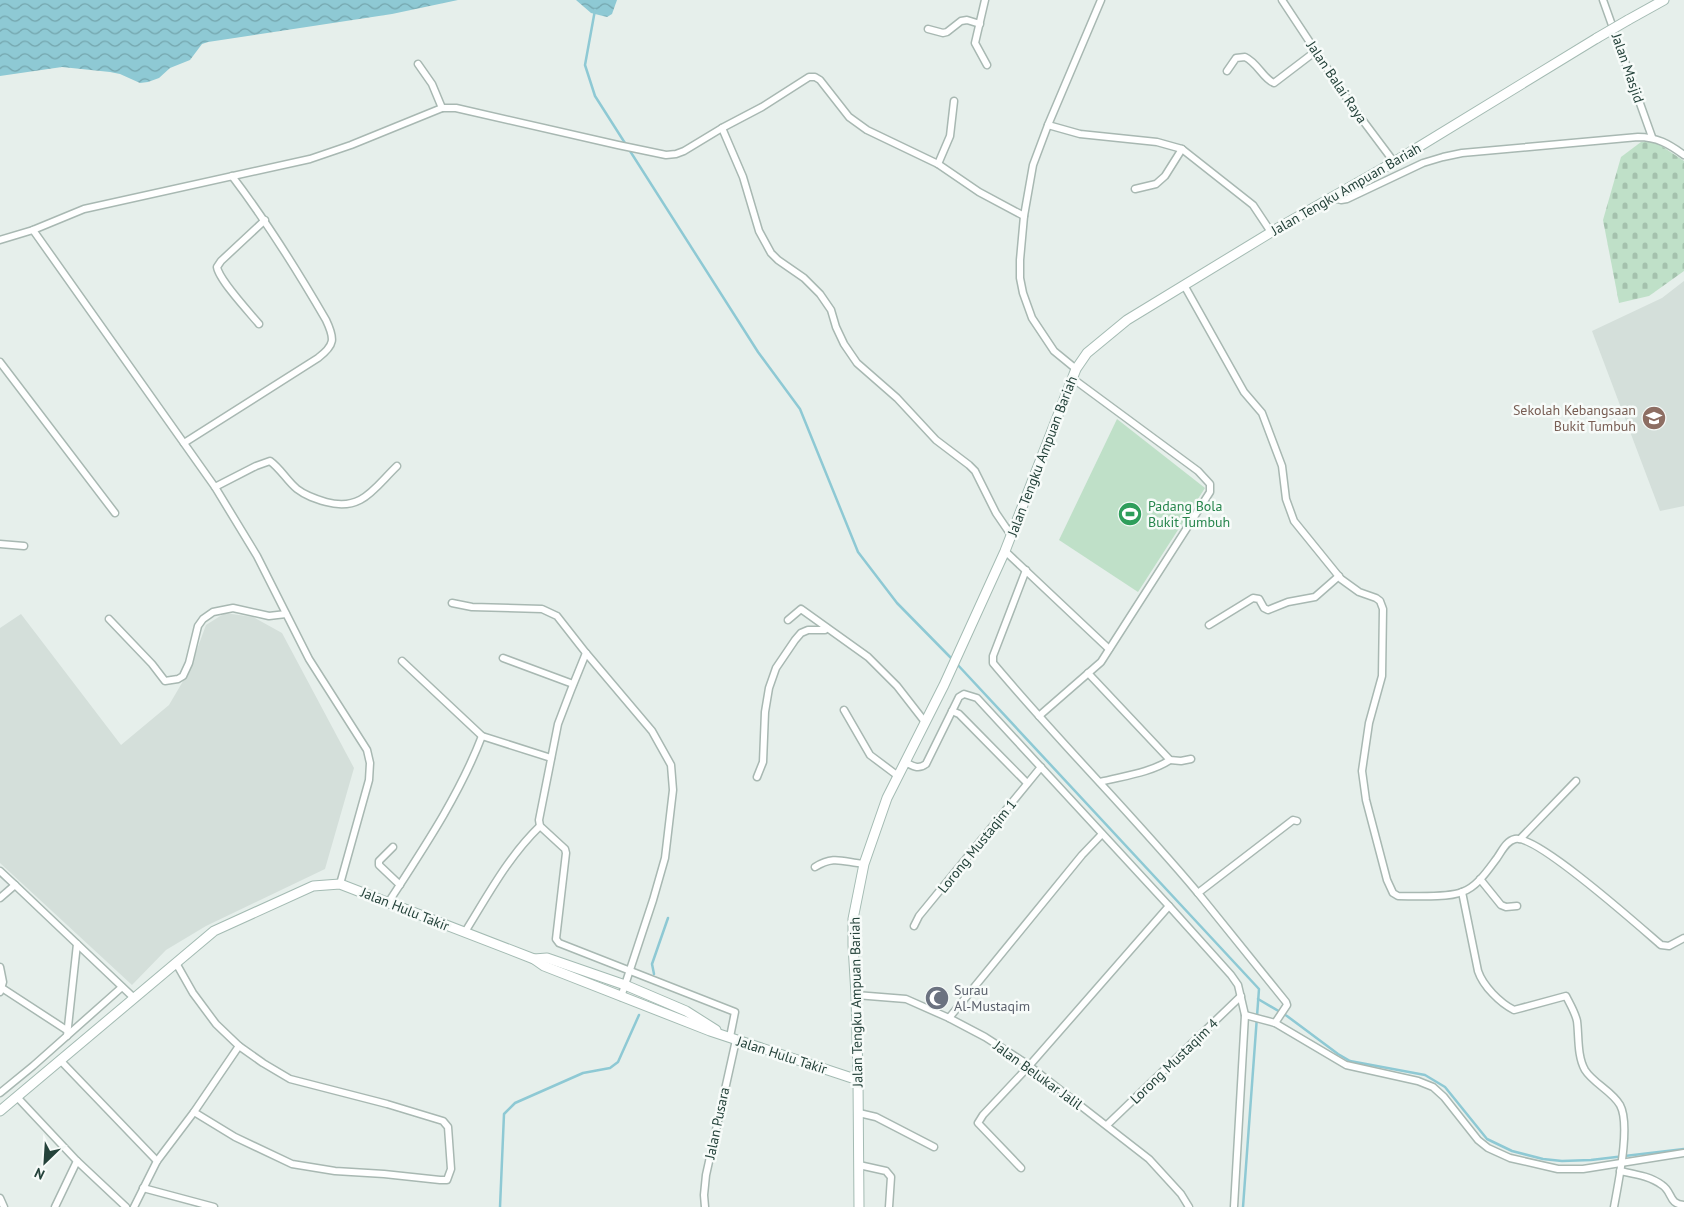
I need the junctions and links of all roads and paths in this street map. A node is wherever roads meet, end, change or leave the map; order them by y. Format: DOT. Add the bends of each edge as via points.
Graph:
graph roads {
  1 [pos="985,0"];
  2 [pos="1101,0"];
  3 [pos="1282,0"];
  4 [pos="1604,0"];
  5 [pos="1664,0"];
  6 [pos="980,24"];
  7 [pos="928,30"];
  8 [pos="1316,51"];
  9 [pos="418,64"];
  10 [pos="987,66"];
  11 [pos="1227,71"];
  12 [pos="954,101"];
  13 [pos="442,108"];
  14 [pos="1048,125"];
  15 [pos="722,128"];
  16 [pos="1652,137"];
  17 [pos="1182,149"];
  18 [pos="1684,155"];
  19 [pos="1394,162"];
  20 [pos="938,164"];
  21 [pos="232,176"];
  22 [pos="1135,189"];
  23 [pos="1333,198"];
  24 [pos="1024,216"];
  25 [pos="265,220"];
  26 [pos="33,230"];
  27 [pos="1271,232"];
  28 [pos="0,240"];
  29 [pos="1184,285"];
  30 [pos="259,324"];
  31 [pos="0,362"];
  32 [pos="1074,374"];
  33 [pos="184,444"];
  34 [pos="396,466"];
  35 [pos="215,487"];
  36 [pos="115,513"];
  37 [pos="1011,535"];
  38 [pos="0,544"];
  39 [pos="24,546"];
  40 [pos="1005,551"];
  41 [pos="1026,570"];
  42 [pos="1338,576"];
  43 [pos="452,603"];
  44 [pos="286,614"];
  45 [pos="109,619"];
  46 [pos="788,620"];
  47 [pos="1209,625"];
  48 [pos="827,628"];
  49 [pos="1110,649"];
  50 [pos="586,653"];
  51 [pos="503,658"];
  52 [pos="402,661"];
  53 [pos="1088,673"];
  54 [pos="573,684"];
  55 [pos="844,710"];
  56 [pos="952,711"];
  57 [pos="1039,716"];
  58 [pos="925,722"];
  59 [pos="482,736"];
  60 [pos="551,758"];
  61 [pos="1191,759"];
  62 [pos="1170,760"];
  63 [pos="905,762"];
  64 [pos="1041,767"];
  65 [pos="898,776"];
  66 [pos="757,778"];
  67 [pos="1576,781"];
  68 [pos="1100,782"];
  69 [pos="1028,783"];
  70 [pos="1297,821"];
  71 [pos="540,826"];
  72 [pos="1102,834"];
  73 [pos="1520,839"];
  74 [pos="393,847"];
  75 [pos="864,864"];
  76 [pos="815,867"];
  77 [pos="0,870"];
  78 [pos="1480,879"];
  79 [pos="340,884"];
  80 [pos="16,885"];
  81 [pos="400,885"];
  82 [pos="1462,892"];
  83 [pos="1198,893"];
  84 [pos="0,898"];
  85 [pos="388,903"];
  86 [pos="1169,906"];
  87 [pos="1517,906"];
  88 [pos="914,926"];
  89 [pos="465,932"];
  90 [pos="1684,938"];
  91 [pos="78,944"];
  92 [pos="534,959"];
  93 [pos="176,963"];
  94 [pos="0,967"];
  95 [pos="629,971"];
  96 [pos="625,985"];
  97 [pos="122,987"];
  98 [pos="1,990"];
  99 [pos="856,995"];
  100 [pos="1241,996"];
  101 [pos="621,997"];
  102 [pos="134,998"];
  103 [pos="1247,1016"];
  104 [pos="949,1018"];
  105 [pos="1276,1021"];
  106 [pos="718,1032"];
  107 [pos="68,1033"];
  108 [pos="733,1039"];
  109 [pos="239,1046"];
  110 [pos="60,1060"];
  111 [pos="1029,1066"];
  112 [pos="858,1080"];
  113 [pos="0,1093"];
  114 [pos="17,1097"];
  115 [pos="0,1111"];
  116 [pos="194,1112"];
  117 [pos="858,1113"];
  118 [pos="1108,1126"];
  119 [pos="934,1147"];
  120 [pos="1684,1153"];
  121 [pos="77,1161"];
  122 [pos="157,1161"];
  123 [pos="1622,1162"];
  124 [pos="859,1165"];
  125 [pos="1021,1168"];
  126 [pos="143,1188"];
  127 [pos="0,1198"];
  128 [pos="1684,1205"];
  129 [pos="4,1207"];
  130 [pos="55,1207"];
  131 [pos="126,1207"];
  132 [pos="134,1207"];
  133 [pos="214,1207"];
  134 [pos="705,1207"];
  135 [pos="859,1207"];
  136 [pos="889,1207"];
  137 [pos="1189,1207"];
  138 [pos="1234,1207"];
  139 [pos="1614,1207"];
  1 -- 6 [label="street"];
  2 -- 14 [label="street"];
  3 -- 8 [label="street, Jalan Balai Raya"];
  4 -- 16 [label="street, Jalan Masjid"];
  5 -- 19 [label="main road, Jalan Tengku Ampuan Bariah, bridge"];
  6 -- 7 [label="street" via="967,20 947,32"];
  6 -- 10 [label="street" via="975,43"];
  8 -- 11 [label="street" via="1274,83 1244,57 1236,58"];
  8 -- 19 [label="street, Jalan Balai Raya"];
  9 -- 13 [label="street" via="432,84"];
  12 -- 20 [label="street" via="950,136"];
  13 -- 15 [label="street" via="456,108 666,155 684,151"];
  13 -- 21 [label="street" via="310,159"];
  14 -- 17 [label="street" via="1080,134 1157,142"];
  14 -- 24 [label="street" via="1033,166"];
  15 -- 20 [label="street" via="809,77 815,77 849,117 867,130"];
  15 -- 37 [label="street" via="743,177 759,231 771,253 820,294 857,363 897,398 936,440 975,471"];
  16 -- 18 [label="street"];
  16 -- 23 [label="street" via="1462,153 1423,163 1347,199"];
  17 -- 22 [label="street" via="1156,184"];
  17 -- 27 [label="street" via="1253,206"];
  19 -- 23 [label="main road, Jalan Tengku Ampuan Bariah"];
  20 -- 24 [label="street" via="978,192"];
  21 -- 25 [label="street"];
  21 -- 26 [label="street" via="84,209"];
  23 -- 27 [label="main road, Jalan Tengku Ampuan Bariah"];
  24 -- 32 [label="street" via="1020,260 1023,293 1032,318"];
  25 -- 30 [label="street" via="217,267 218,273"];
  25 -- 33 [label="street" via="326,320 333,340 330,349"];
  26 -- 28 [label="street"];
  26 -- 33 [label="street"];
  27 -- 29 [label="main road, Jalan Tengku Ampuan Bariah"];
  29 -- 32 [label="main road, Jalan Tengku Ampuan Bariah" via="1104,338 1087,353"];
  29 -- 42 [label="street" via="1244,392 1262,413 1282,466 1286,499 1294,521"];
  31 -- 36 [label="street"];
  32 -- 37 [label="main road, Jalan Tengku Ampuan Bariah"];
  32 -- 49 [label="street" via="1198,470 1210,484 1210,492"];
  33 -- 35 [label="street"];
  34 -- 35 [label="street" via="364,499 349,504 333,504 305,494 270,462"];
  35 -- 44 [label="street" via="257,556"];
  37 -- 40 [label="main road, Jalan Tengku Ampuan Bariah"];
  38 -- 39 [label="street"];
  40 -- 41 [label="street"];
  40 -- 58 [label="main road, Jalan Tengku Ampuan Bariah"];
  41 -- 49 [label="street"];
  41 -- 57 [label="street" via="993,656 994,663"];
  42 -- 47 [label="street" via="1315,597 1268,610 1259,599 1253,598"];
  42 -- 82 [label="street" via="1359,592 1376,598 1383,609 1382,676 1369,722 1362,771 1366,800 1387,880 1398,896"];
  43 -- 50 [label="street" via="551,612 562,621"];
  44 -- 45 [label="street" via="269,616 232,608 213,612 198,626 183,676 178,680 165,681"];
  44 -- 79 [label="street" via="309,659 367,750 370,763 369,780"];
  46 -- 48 [label="street" via="802,609"];
  48 -- 58 [label="street" via="868,657 897,686"];
  48 -- 66 [label="street" via="801,634 776,668 769,688 763,762"];
  49 -- 53 [label="street"];
  50 -- 54 [label="street"];
  50 -- 95 [label="street" via="652,731 671,765 673,790 665,858"];
  51 -- 54 [label="street"];
  52 -- 59 [label="street"];
  53 -- 57 [label="street"];
  53 -- 62 [label="street"];
  54 -- 60 [label="street" via="558,724"];
  55 -- 65 [label="street" via="870,754"];
  56 -- 63 [label="street" via="926,764 915,767"];
  56 -- 64 [label="street" via="964,694 977,698"];
  56 -- 69 [label="street" via="959,714"];
  57 -- 68 [label="street"];
  58 -- 63 [label="main road, Jalan Tengku Ampuan Bariah"];
  59 -- 60 [label="street"];
  59 -- 81 [label="street" via="466,774"];
  60 -- 71 [label="street" via="538,820"];
  61 -- 62 [label="street"];
  62 -- 68 [label="street" via="1150,770"];
  63 -- 65 [label="main road, Jalan Tengku Ampuan Bariah"];
  64 -- 69 [label="street, Lorong Mustaqim 1"];
  64 -- 72 [label="street"];
  65 -- 75 [label="main road, Jalan Tengku Ampuan Bariah"];
  67 -- 73 [label="street"];
  68 -- 83 [label="street"];
  69 -- 88 [label="street, Lorong Mustaqim 1"];
  70 -- 83 [label="street" via="1293,820"];
  71 -- 89 [label="street" via="499,876"];
  71 -- 95 [label="street" via="566,853 556,939"];
  72 -- 86 [label="street"];
  72 -- 104 [label="street"];
  73 -- 78 [label="street" via="1508,843"];
  73 -- 90 [label="street" via="1604,895 1661,945 1669,946"];
  74 -- 81 [label="street" via="379,865"];
  75 -- 76 [label="street" via="834,859"];
  75 -- 99 [label="main road, Jalan Tengku Ampuan Bariah" via="853,919"];
  77 -- 80 [label="street"];
  78 -- 82 [label="street"];
  78 -- 87 [label="street" via="1501,905"];
  79 -- 85 [label="main road, Jalan Hulu Takir"];
  79 -- 93 [label="main road, Jalan Hulu Takir" via="313,886 214,931"];
  80 -- 84 [label="street"];
  80 -- 91 [label="street"];
  81 -- 85 [label="street"];
  82 -- 123 [label="street" via="1483,983 1514,1010 1566,996 1576,1018 1581,1058 1586,1070 1612,1095 1623,1111"];
  83 -- 105 [label="street" via="1286,1002"];
  85 -- 89 [label="main road, Jalan Hulu Takir"];
  86 -- 100 [label="street" via="1232,975"];
  86 -- 111 [label="street"];
  89 -- 92 [label="main road, Jalan Hulu Takir"];
  91 -- 97 [label="street"];
  91 -- 107 [label="street"];
  92 -- 96 [label="main road" via="546,958"];
  92 -- 101 [label="main road, Jalan Hulu Takir"];
  93 -- 102 [label="main road, Jalan Hulu Takir"];
  93 -- 109 [label="street" via="216,1024"];
  94 -- 98 [label="street" via="4,982"];
  95 -- 96 [label="street"];
  95 -- 108 [label="street, Jalan Pusara" via="736,1012"];
  96 -- 101 [label="street"];
  96 -- 106 [label="main road" via="686,1011"];
  97 -- 102 [label="street"];
  97 -- 107 [label="street"];
  98 -- 107 [label="street"];
  99 -- 104 [label="street, Jalan Belukar Jalil" via="906,999"];
  99 -- 112 [label="main road, Jalan Tengku Ampuan Bariah"];
  100 -- 103 [label="street"];
  100 -- 118 [label="street, Lorong Mustaqim 4"];
  101 -- 106 [label="main road, Jalan Hulu Takir"];
  102 -- 110 [label="main road, Jalan Hulu Takir"];
  103 -- 105 [label="street"];
  103 -- 138 [label="street"];
  104 -- 111 [label="street, Jalan Belukar Jalil"];
  105 -- 123 [label="street" via="1346,1066 1433,1087 1478,1140 1498,1154 1558,1168 1583,1169"];
  106 -- 108 [label="main road, Jalan Hulu Takir"];
  107 -- 113 [label="street"];
  108 -- 112 [label="main road, Jalan Hulu Takir"];
  108 -- 134 [label="street, Jalan Pusara" via="706,1175"];
  109 -- 116 [label="street"];
  109 -- 116 [label="street" via="290,1079 443,1121 448,1127 451,1168 447,1180 298,1165 235,1137"];
  110 -- 114 [label="main road, Jalan Hulu Takir"];
  110 -- 122 [label="street"];
  111 -- 118 [label="street, Jalan Belukar Jalil"];
  111 -- 125 [label="street" via="978,1123"];
  112 -- 117 [label="main road, Jalan Tengku Ampuan Bariah"];
  114 -- 115 [label="main road, Jalan Hulu Takir"];
  114 -- 121 [label="street"];
  116 -- 122 [label="street"];
  117 -- 119 [label="street" via="876,1117"];
  117 -- 124 [label="main road, Jalan Tengku Ampuan Bariah"];
  118 -- 137 [label="street, Jalan Belukar Jalil" via="1149,1159"];
  120 -- 123 [label="street"];
  121 -- 130 [label="street"];
  121 -- 131 [label="street"];
  122 -- 126 [label="street"];
  123 -- 128 [label="street" via="1656,1181 1665,1188 1672,1201"];
  123 -- 139 [label="street"];
  124 -- 135 [label="main road, Jalan Tengku Ampuan Bariah"];
  124 -- 136 [label="street" via="890,1174"];
  126 -- 132 [label="street"];
  126 -- 133 [label="street"];
  127 -- 129 [label="street"];
}
